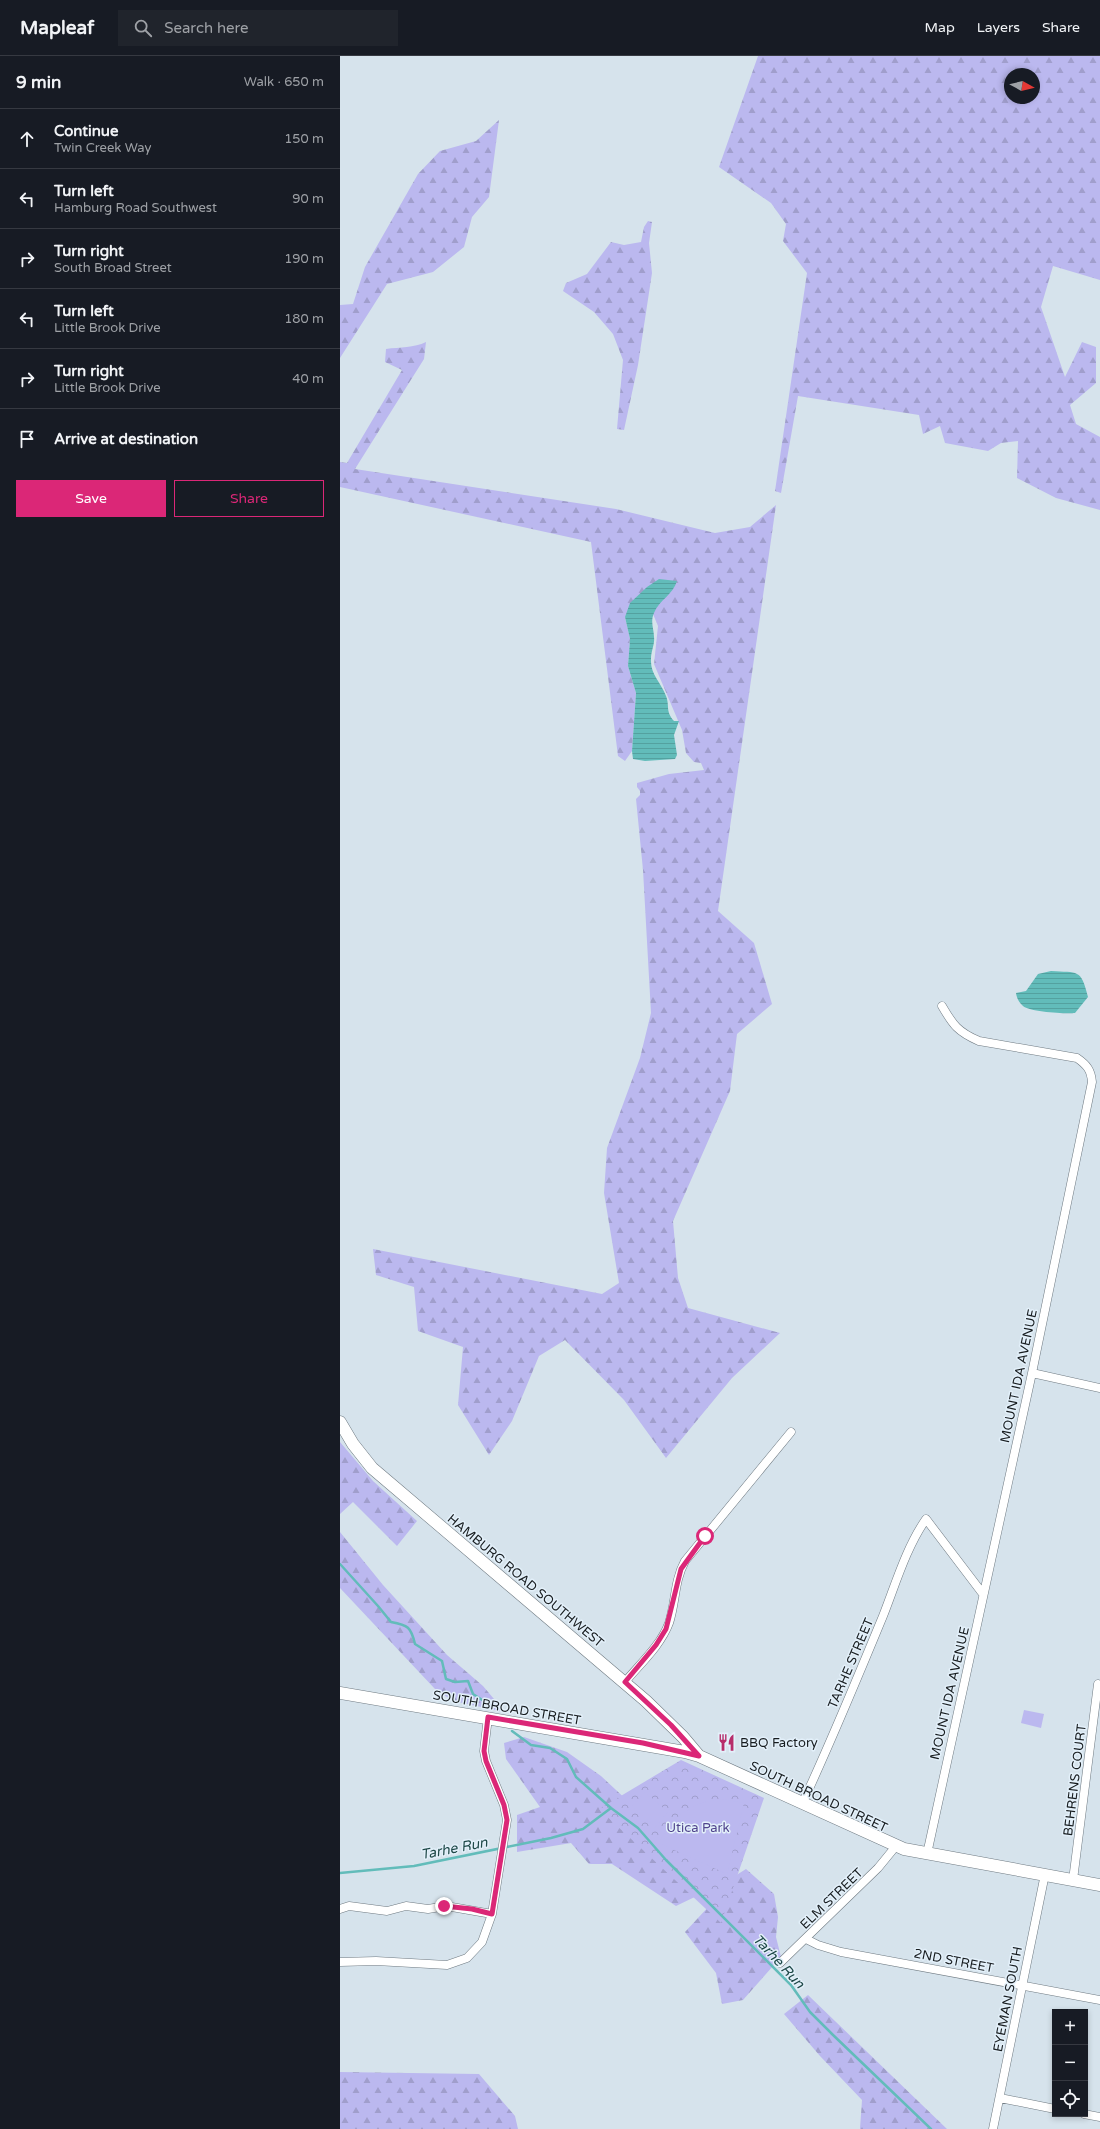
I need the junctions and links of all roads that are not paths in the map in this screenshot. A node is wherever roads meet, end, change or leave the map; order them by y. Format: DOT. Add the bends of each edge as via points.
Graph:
graph roads {
  1 [pos="942,1006"];
  2 [pos="1032,1373"];
  3 [pos="1100,1388"];
  4 [pos="340,1422"];
  5 [pos="792,1432"];
  6 [pos="983,1594"];
  7 [pos="625,1682"];
  8 [pos="1098,1684"];
  9 [pos="340,1693"];
  10 [pos="488,1717"];
  11 [pos="699,1756"];
  12 [pos="802,1804"];
  13 [pos="896,1846"];
  14 [pos="927,1854"];
  15 [pos="1045,1874"];
  16 [pos="1073,1880"];
  17 [pos="1100,1885"];
  18 [pos="340,1909"];
  19 [pos="492,1914"];
  20 [pos="806,1939"];
  21 [pos="340,1962"];
  22 [pos="780,1963"];
  23 [pos="1022,1986"];
  24 [pos="1100,2000"];
  25 [pos="1000,2098"];
  26 [pos="1052,2108"];
  27 [pos="1088,2115"];
  28 [pos="1100,2117"];
  29 [pos="994,2129"];
  1 -- 2 [label="street, MOUNT IDA AVENUE" via="955,1028 966,1036 979,1041 1077,1058 1086,1064 1091,1072 1092,1082"];
  2 -- 3 [label="street"];
  2 -- 6 [label="street, MOUNT IDA AVENUE"];
  4 -- 7 [label="street, HAMBURG ROAD SOUTHWEST" via="358,1451 389,1483"];
  5 -- 7 [label="street" via="685,1561 678,1576 666,1629"];
  6 -- 12 [label="street, TARHE STREET" via="926,1519 918,1531"];
  6 -- 14 [label="street, MOUNT IDA AVENUE"];
  7 -- 11 [label="street, HAMBURG ROAD SOUTHWEST" via="671,1725"];
  8 -- 16 [label="street, BEHRENS COURT"];
  9 -- 10 [label="street, SOUTH BROAD STREET"];
  10 -- 11 [label="street, SOUTH BROAD STREET" via="643,1743"];
  10 -- 19 [label="street" via="484,1751 507,1820"];
  11 -- 12 [label="street, SOUTH BROAD STREET"];
  12 -- 13 [label="street, SOUTH BROAD STREET"];
  13 -- 14 [label="street, SOUTH BROAD STREET"];
  13 -- 20 [label="street, ELM STREET" via="878,1868"];
  14 -- 15 [label="street, SOUTH BROAD STREET"];
  15 -- 16 [label="street, SOUTH BROAD STREET"];
  15 -- 23 [label="street, EYEMAN SOUTH"];
  16 -- 17 [label="street, SOUTH BROAD STREET"];
  18 -- 19 [label="street" via="349,1906 387,1911 406,1906 428,1909 446,1906"];
  19 -- 21 [label="street" via="476,1951 457,1963 437,1966 376,1961"];
  20 -- 22 [label="street, ELM STREET"];
  20 -- 23 [label="street, 2ND STREET" via="841,1952"];
  23 -- 24 [label="street, 2ND STREET"];
  23 -- 25 [label="street, EYEMAN SOUTH"];
  25 -- 26 [label="street"];
  25 -- 29 [label="street, EYEMAN SOUTH"];
  27 -- 28 [label="street"];
}
